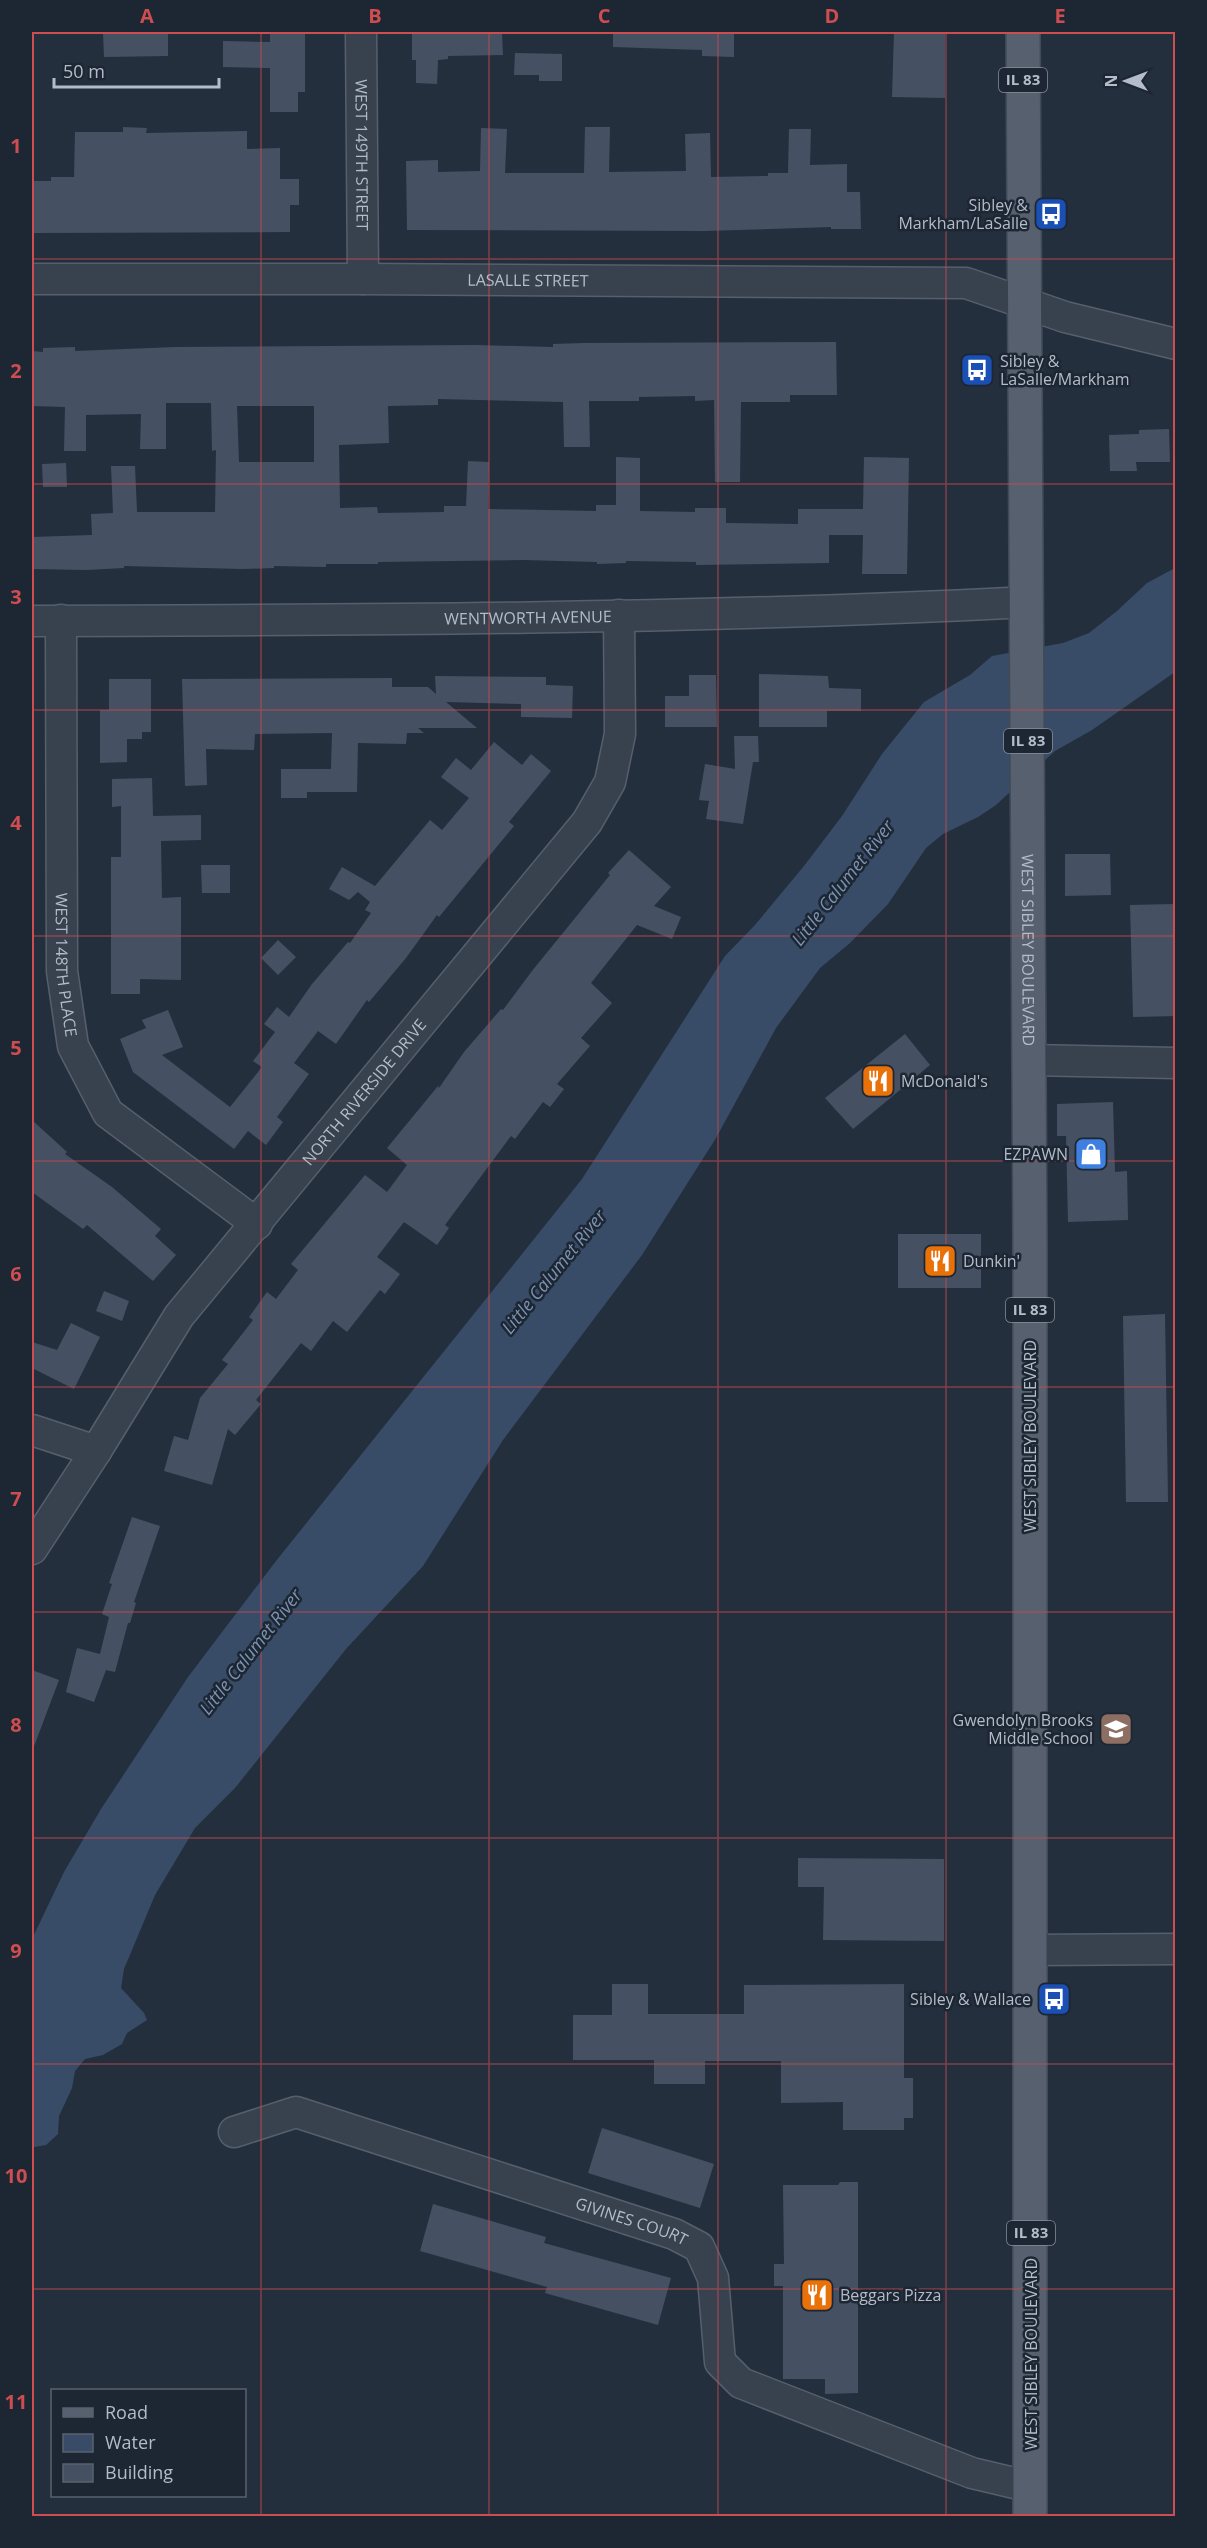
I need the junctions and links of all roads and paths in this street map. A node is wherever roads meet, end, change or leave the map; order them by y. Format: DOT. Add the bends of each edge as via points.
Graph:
graph roads {
  1 [pos="361,32"];
  2 [pos="1023,32"];
  3 [pos="32,279"];
  4 [pos="363,279"];
  5 [pos="1024,302"];
  6 [pos="1176,344"];
  7 [pos="1026,611"];
  8 [pos="619,615"];
  9 [pos="46,620"];
  10 [pos="1029,1060"];
  11 [pos="1176,1063"];
  12 [pos="257,1224"];
  13 [pos="32,1430"];
  14 [pos="96,1451"];
  15 [pos="32,1549"];
  16 [pos="1176,1949"];
  17 [pos="1032,1950"];
  18 [pos="234,2132"];
  19 [pos="1030,2502"];
  1 -- 4 [label="street, WEST 149TH STREET"];
  2 -- 5 [label="main road, WEST SIBLEY BOULEVARD / IL 83"];
  3 -- 4 [label="street, LASALLE STREET"];
  4 -- 5 [label="street, LASALLE STREET" via="966,283"];
  5 -- 6 [label="street, LASALLE STREET" via="1065,317"];
  5 -- 7 [label="main road, WEST SIBLEY BOULEVARD / IL 83"];
  7 -- 8 [label="street, WENTWORTH AVENUE" via="884,609"];
  7 -- 10 [label="main road, WEST SIBLEY BOULEVARD / IL 83"];
  8 -- 9 [label="street, WENTWORTH AVENUE"];
  8 -- 12 [label="street, NORTH RIVERSIDE DRIVE" via="620,734 610,782 587,822"];
  9 -- 12 [label="street, WEST 148TH PLACE" via="62,971 74,1046 108,1113"];
  10 -- 11 [label="street"];
  10 -- 17 [label="main road, WEST SIBLEY BOULEVARD / IL 83"];
  12 -- 14 [label="street, NORTH RIVERSIDE DRIVE" via="179,1316"];
  13 -- 14 [label="street"];
  14 -- 15 [label="street, NORTH RIVERSIDE DRIVE"];
  16 -- 17 [label="street"];
  17 -- 19 [label="main road, WEST SIBLEY BOULEVARD / IL 83"];
  18 -- 19 [label="street, GIVINES COURT" via="296,2112 674,2234 699,2247 713,2278 720,2362 741,2383 972,2473"];
}
